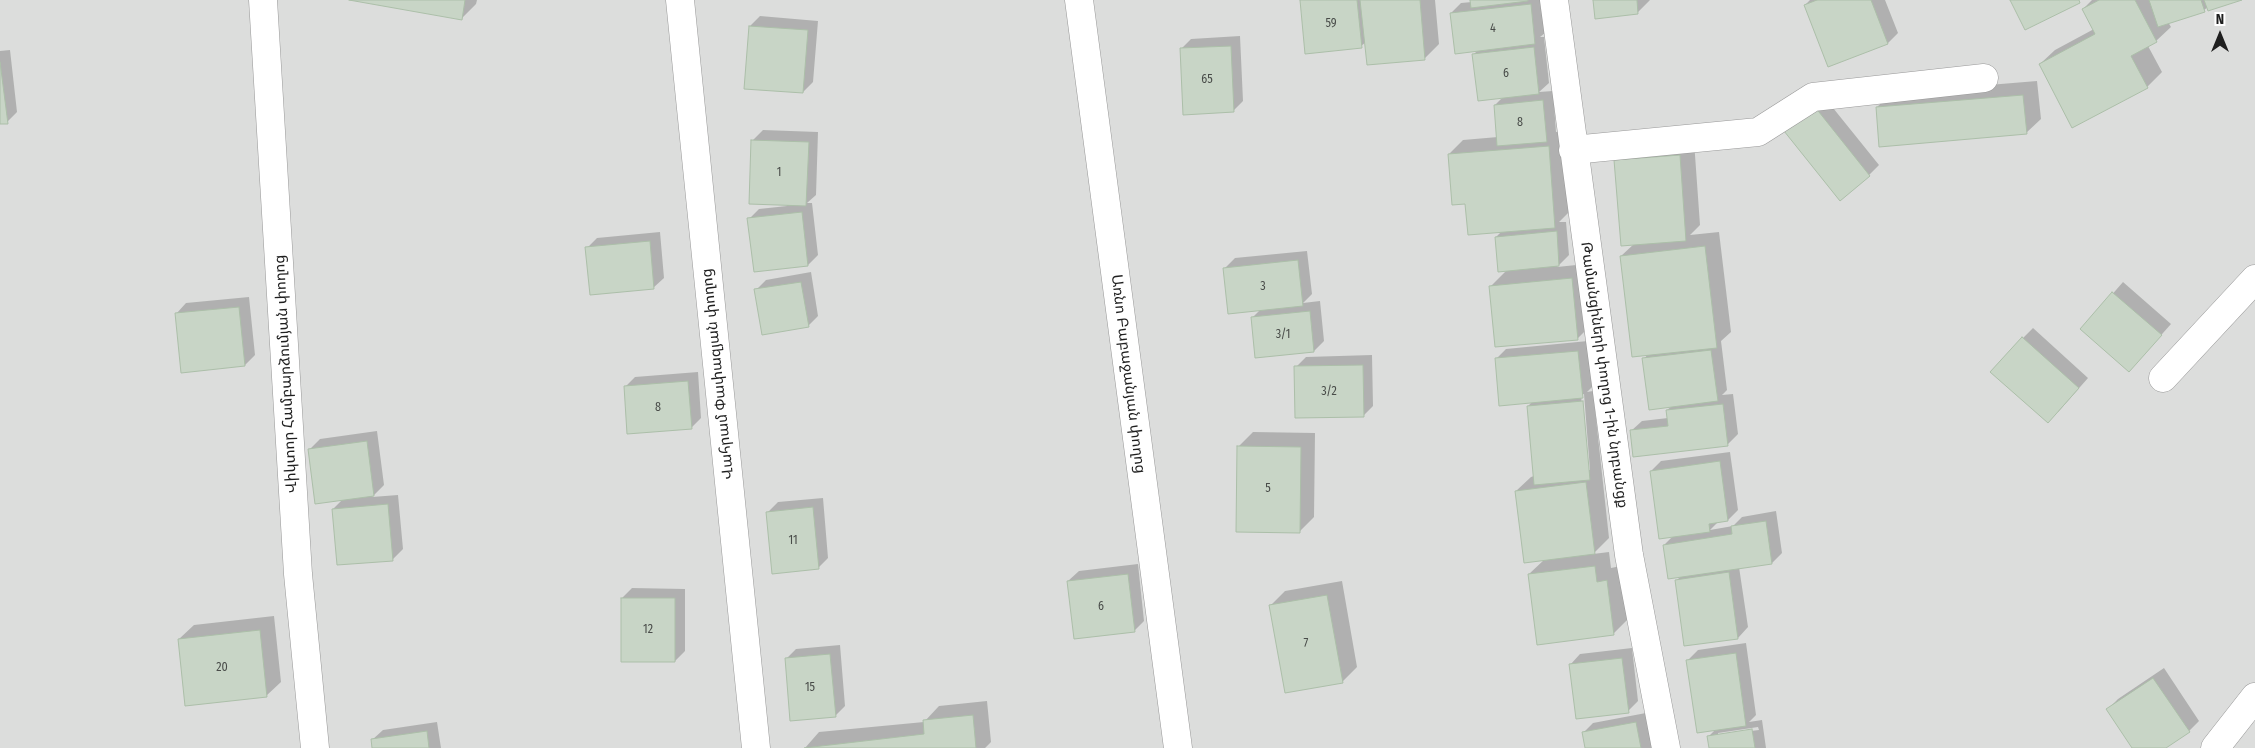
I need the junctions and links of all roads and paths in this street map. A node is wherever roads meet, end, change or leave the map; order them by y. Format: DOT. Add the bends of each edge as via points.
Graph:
graph roads {
  1 [pos="263,0"];
  2 [pos="680,0"];
  3 [pos="1079,0"];
  4 [pos="1554,0"];
  5 [pos="1984,78"];
  6 [pos="1574,150"];
  7 [pos="2255,279"];
  8 [pos="2163,378"];
  9 [pos="2255,697"];
  10 [pos="315,748"];
  11 [pos="756,748"];
  12 [pos="1178,748"];
  13 [pos="1666,748"];
  14 [pos="2215,748"];
  1 -- 10 [label="street, Վիկտոր Համբարձումյան փողոց" via="298,574"];
  2 -- 11 [label="street, Վահրամ Փափազյան փողոց"];
  3 -- 12 [label="street, Առնո Բաբաջանյան փողոց"];
  4 -- 6 [label="street, Թամանցիների փողոց 1-ին նրբանցք"];
  5 -- 6 [label="street" via="1813,97 1758,132"];
  6 -- 13 [label="street, Թամանցիների փողոց 1-ին նրբանցք" via="1629,555"];
  7 -- 8 [label="street"];
  9 -- 14 [label="street"];
}
